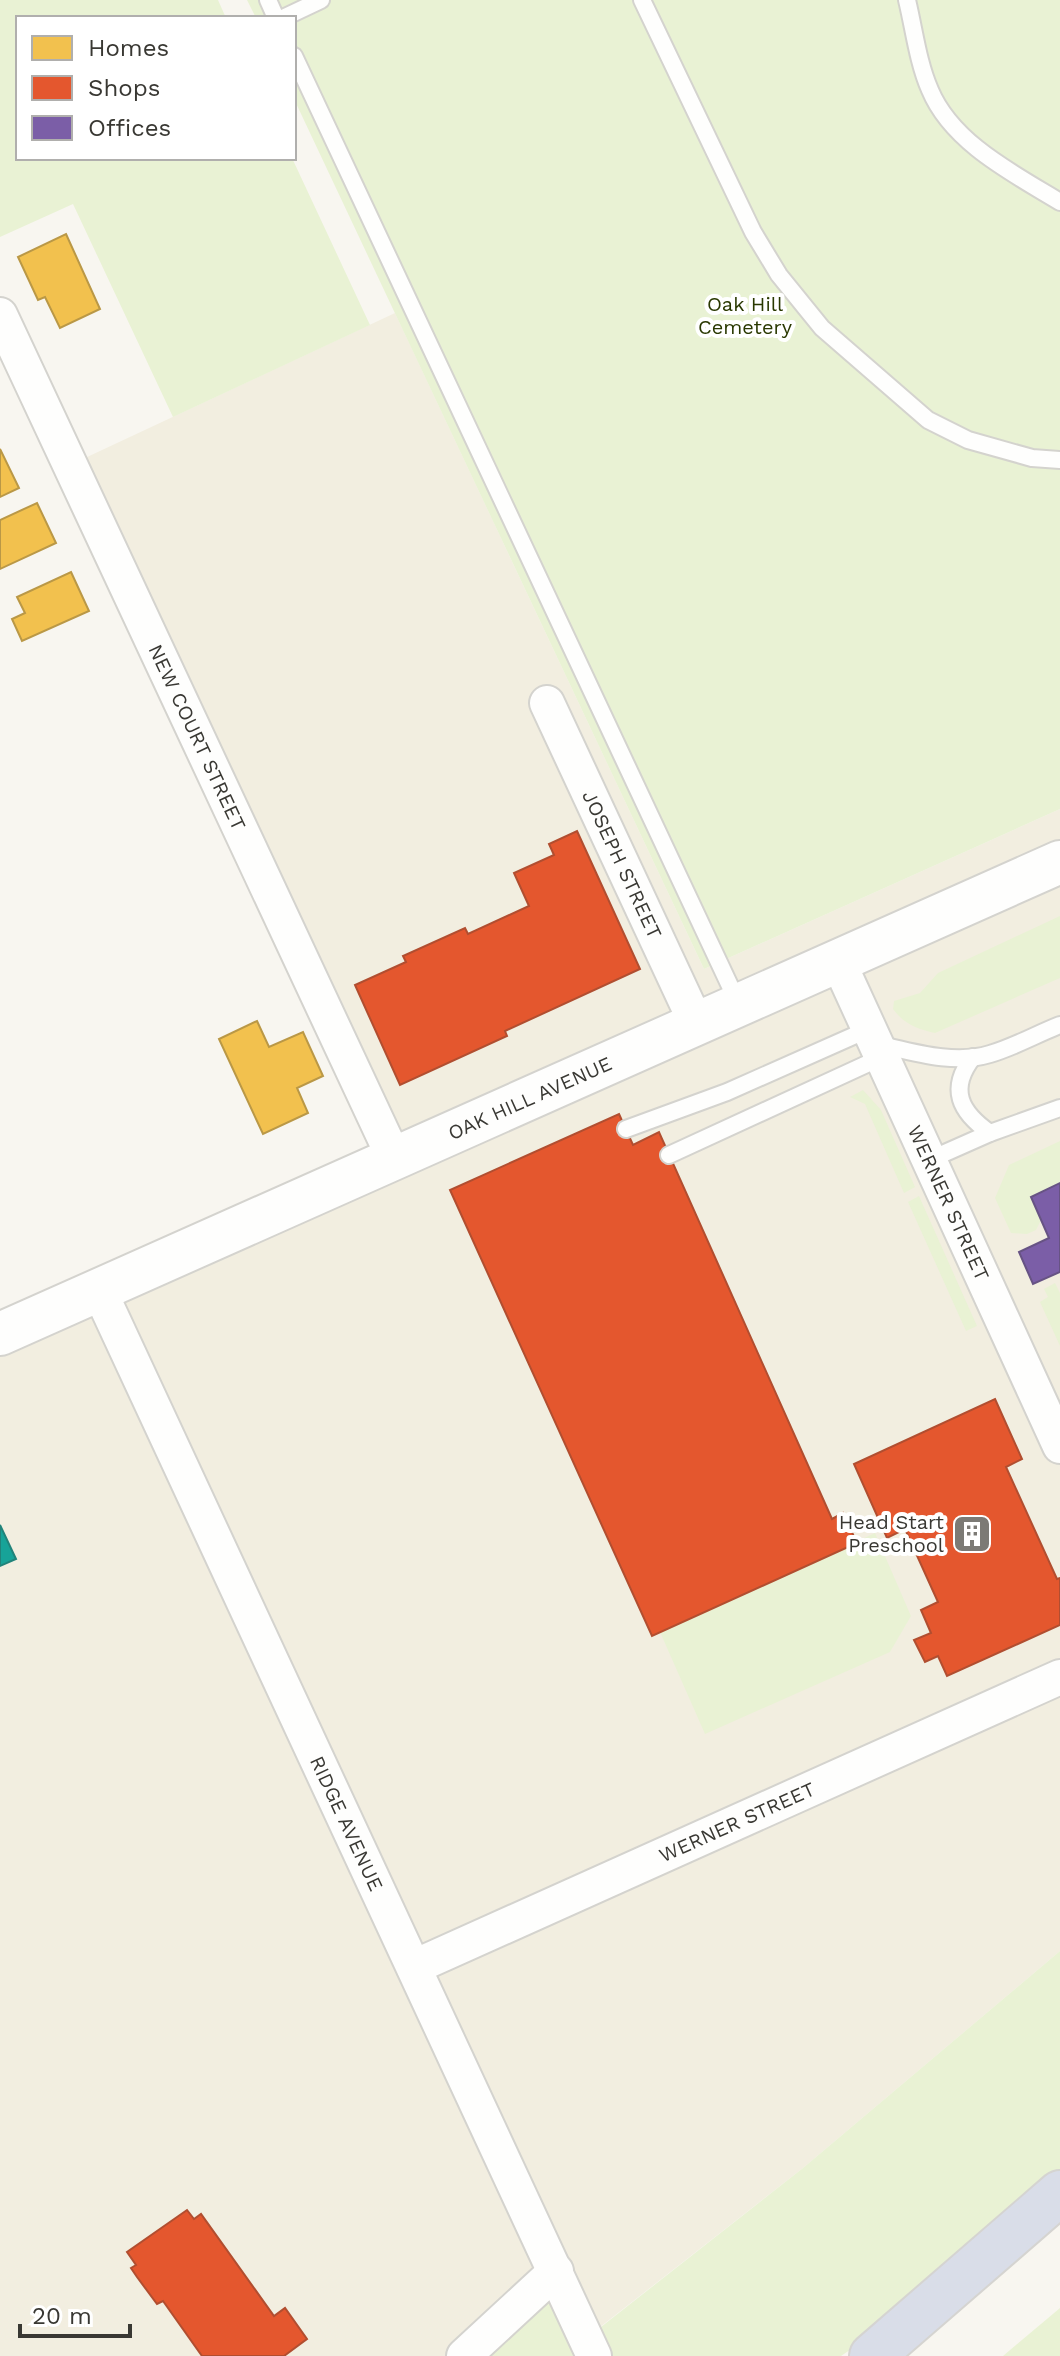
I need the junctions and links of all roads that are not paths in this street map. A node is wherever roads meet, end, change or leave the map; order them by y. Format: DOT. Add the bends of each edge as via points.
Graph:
graph roads {
  1 [pos="321,0"];
  2 [pos="642,0"];
  3 [pos="911,2"];
  4 [pos="287,16"];
  5 [pos="296,60"];
  6 [pos="1060,202"];
  7 [pos="0,315"];
  8 [pos="1060,460"];
  9 [pos="547,703"];
  10 [pos="1060,862"];
  11 [pos="838,961"];
  12 [pos="740,1007"];
  13 [pos="697,1025"];
  14 [pos="1060,1025"];
  15 [pos="876,1043"];
  16 [pos="973,1057"];
  17 [pos="1060,1108"];
  18 [pos="626,1129"];
  19 [pos="990,1133"];
  20 [pos="669,1155"];
  21 [pos="394,1158"];
  22 [pos="929,1160"];
  23 [pos="99,1290"];
  24 [pos="0,1334"];
  25 [pos="1060,1446"];
  26 [pos="1060,1677"];
  27 [pos="414,1967"];
  28 [pos="1060,2193"];
  29 [pos="556,2271"];
  30 [pos="464,2356"];
  31 [pos="594,2356"];
  32 [pos="872,2356"];
  1 -- 4 [label="lane"];
  2 -- 8 [label="lane" via="753,232 822,328 928,420 968,440"];
  3 -- 6 [label="lane" via="930,91 948,120 974,146"];
  5 -- 12 [label="lane"];
  7 -- 21 [label="street, NEW COURT STREET"];
  9 -- 13 [label="street, JOSEPH STREET"];
  10 -- 11 [label="street, OAK HILL AVENUE"];
  11 -- 12 [label="street, OAK HILL AVENUE"];
  11 -- 15 [label="street, WERNER STREET"];
  12 -- 13 [label="street, OAK HILL AVENUE"];
  13 -- 21 [label="street, OAK HILL AVENUE"];
  14 -- 16 [label="lane"];
  15 -- 16 [label="lane" via="928,1056"];
  15 -- 18 [label="lane"];
  15 -- 20 [label="lane"];
  15 -- 22 [label="street, WERNER STREET"];
  16 -- 19 [label="lane" via="958,1085 961,1102 973,1121"];
  17 -- 19 [label="lane"];
  19 -- 22 [label="lane"];
  21 -- 23 [label="street, OAK HILL AVENUE"];
  22 -- 25 [label="street, WERNER STREET"];
  23 -- 24 [label="street, OAK HILL AVENUE"];
  23 -- 27 [label="street, RIDGE AVENUE"];
  26 -- 27 [label="street, WERNER STREET"];
  27 -- 29 [label="street, RIDGE AVENUE"];
  28 -- 32 [label="highway"];
  29 -- 30 [label="street"];
  29 -- 31 [label="street, RIDGE AVENUE"];
}
